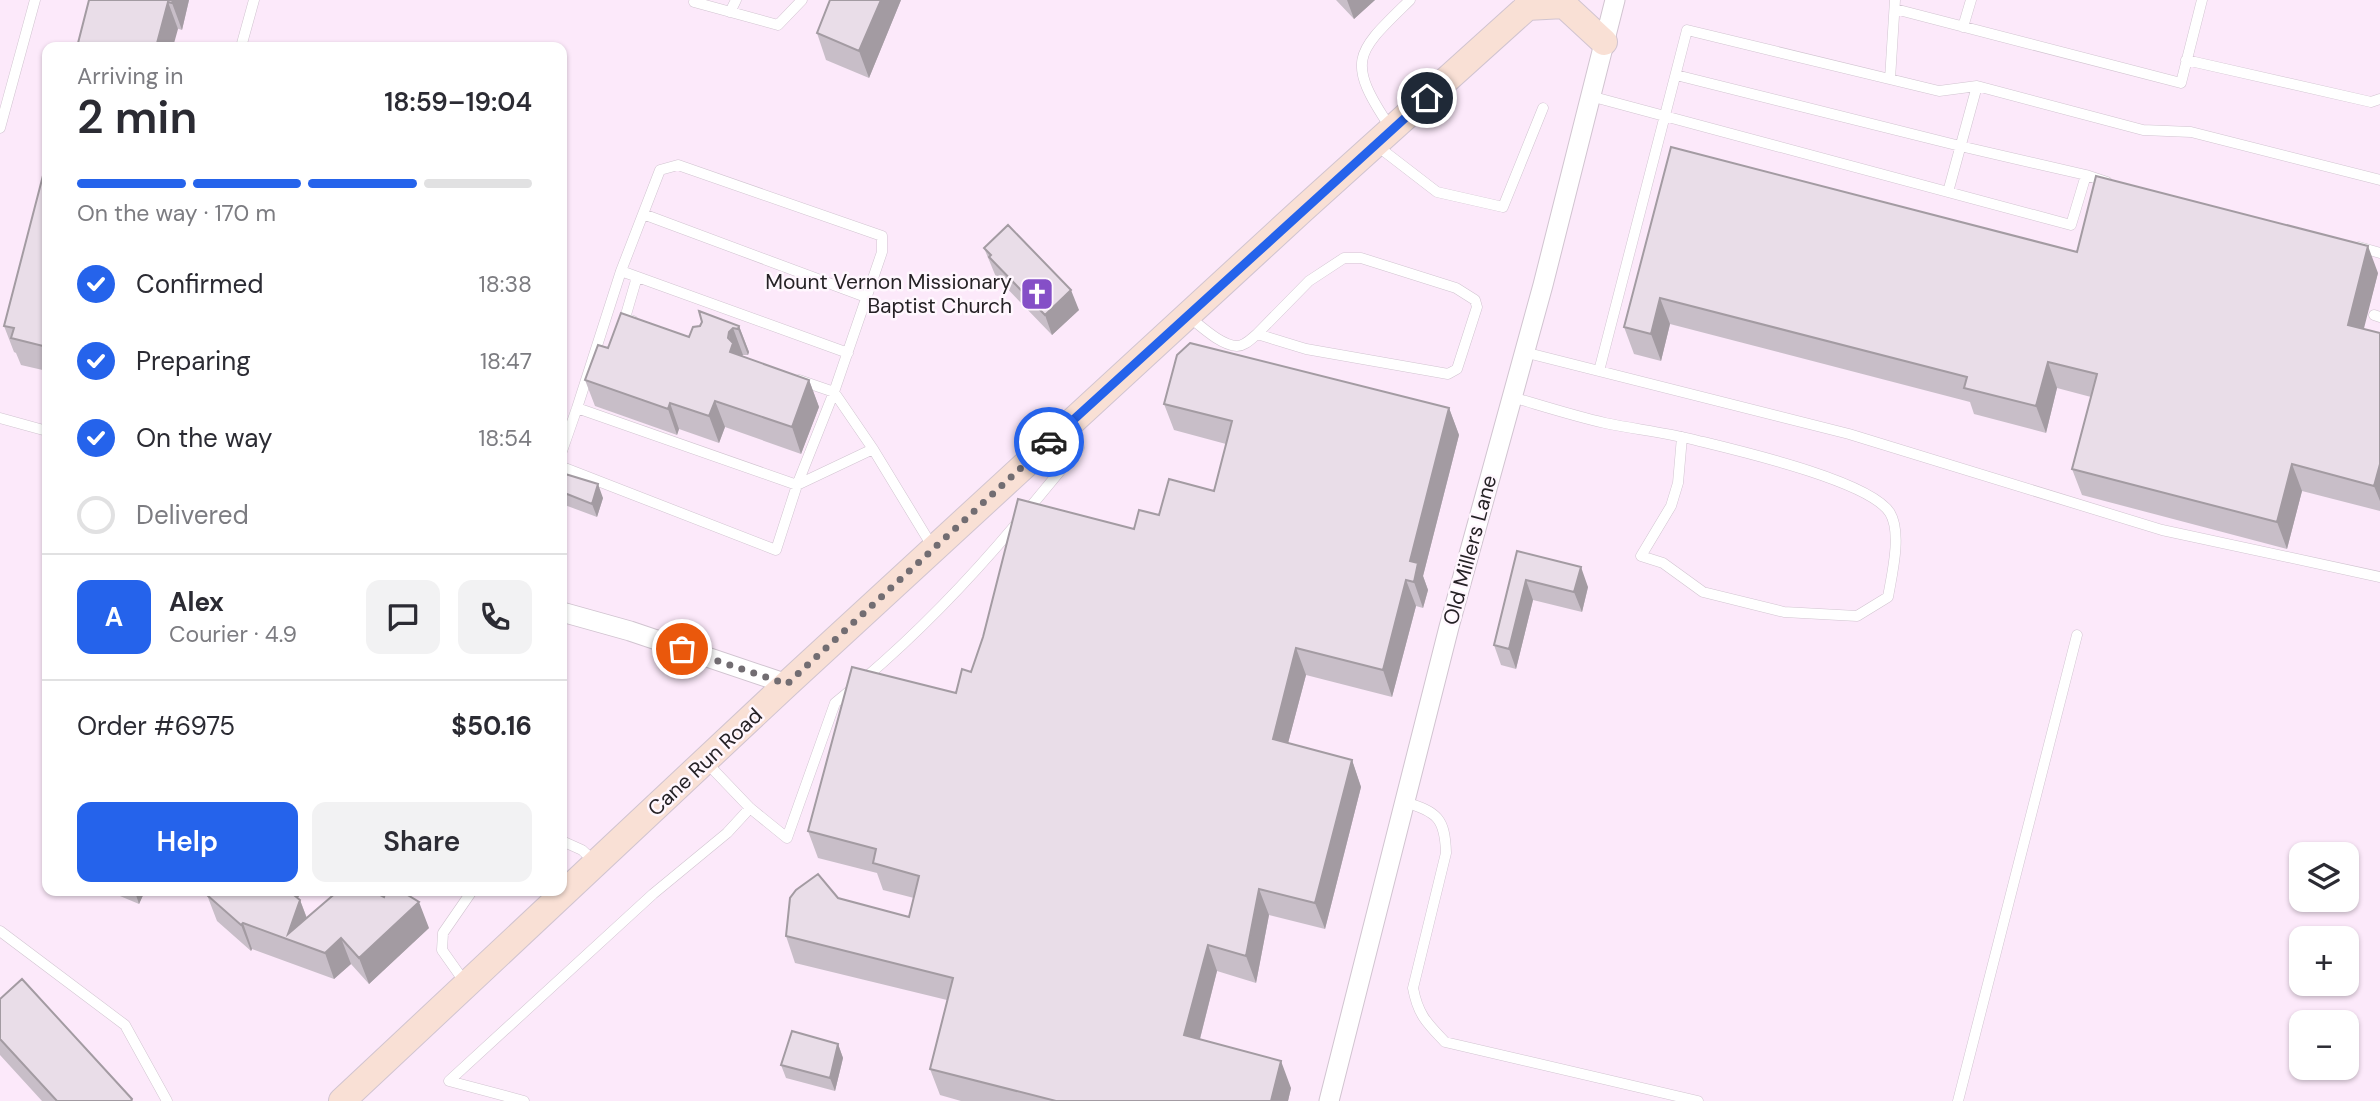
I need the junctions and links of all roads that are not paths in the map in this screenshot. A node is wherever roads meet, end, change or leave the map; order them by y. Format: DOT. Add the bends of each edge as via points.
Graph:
graph roads {
  1 [pos="35,0"];
  2 [pos="254,0"];
  3 [pos="736,0"];
  4 [pos="802,0"];
  5 [pos="1410,0"];
  6 [pos="1615,0"];
  7 [pos="1971,0"];
  8 [pos="2202,0"];
  9 [pos="692,1"];
  10 [pos="1530,3"];
  11 [pos="1895,4"];
  12 [pos="730,12"];
  13 [pos="1963,27"];
  14 [pos="242,42"];
  15 [pos="1604,42"];
  16 [pos="2186,60"];
  17 [pos="1676,75"];
  18 [pos="1890,79"];
  19 [pos="1978,86"];
  20 [pos="1590,96"];
  21 [pos="2380,99"];
  22 [pos="1543,108"];
  23 [pos="1665,116"];
  24 [pos="0,128"];
  25 [pos="1384,137"];
  26 [pos="1960,146"];
  27 [pos="2086,175"];
  28 [pos="2380,180"];
  29 [pos="2119,186"];
  30 [pos="1948,192"];
  31 [pos="643,214"];
  32 [pos="2354,246"];
  33 [pos="2380,253"];
  34 [pos="621,271"];
  35 [pos="637,277"];
  36 [pos="866,297"];
  37 [pos="1187,316"];
  38 [pos="648,326"];
  39 [pos="1257,334"];
  40 [pos="1524,352"];
  41 [pos="848,353"];
  42 [pos="1599,371"];
  43 [pos="783,375"];
  44 [pos="834,392"];
  45 [pos="1511,397"];
  46 [pos="577,408"];
  47 [pos="0,418"];
  48 [pos="1066,427"];
  49 [pos="42,430"];
  50 [pos="567,437"];
  51 [pos="1682,437"];
  52 [pos="873,449"];
  53 [pos="567,469"];
  54 [pos="797,485"];
  55 [pos="934,548"];
  56 [pos="2380,576"];
  57 [pos="567,613"];
  58 [pos="2077,635"];
  59 [pos="787,684"];
  60 [pos="705,761"];
  61 [pos="1405,803"];
  62 [pos="750,808"];
  63 [pos="567,843"];
  64 [pos="596,863"];
  65 [pos="567,890"];
  66 [pos="469,896"];
  67 [pos="561,896"];
  68 [pos="0,931"];
  69 [pos="467,984"];
  70 [pos="167,1101"];
  71 [pos="342,1101"];
  72 [pos="524,1101"];
  73 [pos="1329,1101"];
  74 [pos="1698,1101"];
  75 [pos="1958,1101"];
  1 -- 24 [label="lane"];
  2 -- 14 [label="lane"];
  3 -- 12 [label="lane"];
  4 -- 12 [label="lane" via="778,25"];
  5 -- 25 [label="lane" via="1370,40 1362,55 1363,77"];
  6 -- 15 [label="street, Old Millers Lane"];
  7 -- 13 [label="lane"];
  8 -- 16 [label="lane"];
  9 -- 12 [label="lane"];
  10 -- 15 [label="main road" via="1564,5"];
  10 -- 25 [label="main road, Cane Run Road"];
  11 -- 13 [label="lane"];
  11 -- 18 [label="lane"];
  13 -- 16 [label="lane" via="2181,83"];
  15 -- 20 [label="street, Old Millers Lane"];
  16 -- 21 [label="lane" via="2371,102"];
  17 -- 18 [label="lane" via="1687,30"];
  17 -- 23 [label="lane"];
  17 -- 26 [label="lane"];
  18 -- 19 [label="lane" via="1940,91"];
  19 -- 26 [label="lane"];
  19 -- 28 [label="lane" via="2143,130 2190,132"];
  20 -- 23 [label="lane"];
  20 -- 40 [label="street, Old Millers Lane"];
  22 -- 25 [label="lane" via="1503,207 1437,192"];
  23 -- 30 [label="lane"];
  23 -- 42 [label="lane"];
  25 -- 37 [label="main road, Cane Run Road"];
  26 -- 27 [label="lane"];
  26 -- 30 [label="lane"];
  27 -- 29 [label="lane"];
  27 -- 30 [label="lane" via="2071,225"];
  31 -- 34 [label="lane"];
  31 -- 36 [label="lane"];
  31 -- 36 [label="lane" via="660,170 678,165 882,236 882,252"];
  32 -- 33 [label="lane"];
  34 -- 35 [label="lane"];
  34 -- 46 [label="lane"];
  35 -- 38 [label="lane" via="625,318"];
  35 -- 41 [label="lane"];
  36 -- 41 [label="lane"];
  37 -- 39 [label="lane" via="1224,342 1238,346"];
  37 -- 48 [label="main road, Cane Run Road"];
  39 -- 39 [label="lane" via="1329,354 1448,374 1457,369 1477,306 1455,288 1361,258 1344,258 1309,281"];
  40 -- 42 [label="lane"];
  40 -- 45 [label="street, Old Millers Lane"];
  41 -- 44 [label="lane"];
  42 -- 56 [label="lane" via="1849,434 2162,530"];
  43 -- 44 [label="lane"];
  44 -- 52 [label="lane"];
  44 -- 54 [label="lane"];
  45 -- 51 [label="lane" via="1606,423"];
  45 -- 61 [label="street, Old Millers Lane"];
  46 -- 50 [label="lane"];
  46 -- 54 [label="lane"];
  47 -- 49 [label="lane"];
  48 -- 55 [label="main road, Cane Run Road"];
  48 -- 62 [label="lane" via="1079,448 983,564 895,653 835,704 787,838"];
  51 -- 51 [label="lane" via="1828,477 1882,503 1895,527 1888,597 1857,616 1784,612 1703,592 1663,563 1641,556 1671,506"];
  52 -- 54 [label="lane"];
  52 -- 55 [label="lane"];
  53 -- 54 [label="lane" via="776,550"];
  55 -- 59 [label="main road, Cane Run Road"];
  57 -- 59 [label="street"];
  58 -- 75 [label="lane"];
  59 -- 60 [label="main road, Cane Run Road"];
  60 -- 62 [label="lane"];
  60 -- 64 [label="main road, Cane Run Road"];
  61 -- 73 [label="street, Old Millers Lane"];
  61 -- 74 [label="lane" via="1439,818 1445,835 1446,853 1413,988 1423,1019 1445,1042"];
  62 -- 72 [label="lane" via="449,1081"];
  63 -- 64 [label="lane"];
  64 -- 65 [label="main road, Cane Run Road"];
  66 -- 69 [label="lane" via="443,933 442,950"];
  67 -- 69 [label="main road, Cane Run Road"];
  68 -- 70 [label="lane" via="125,1025"];
  69 -- 71 [label="main road, Cane Run Road"];
}
